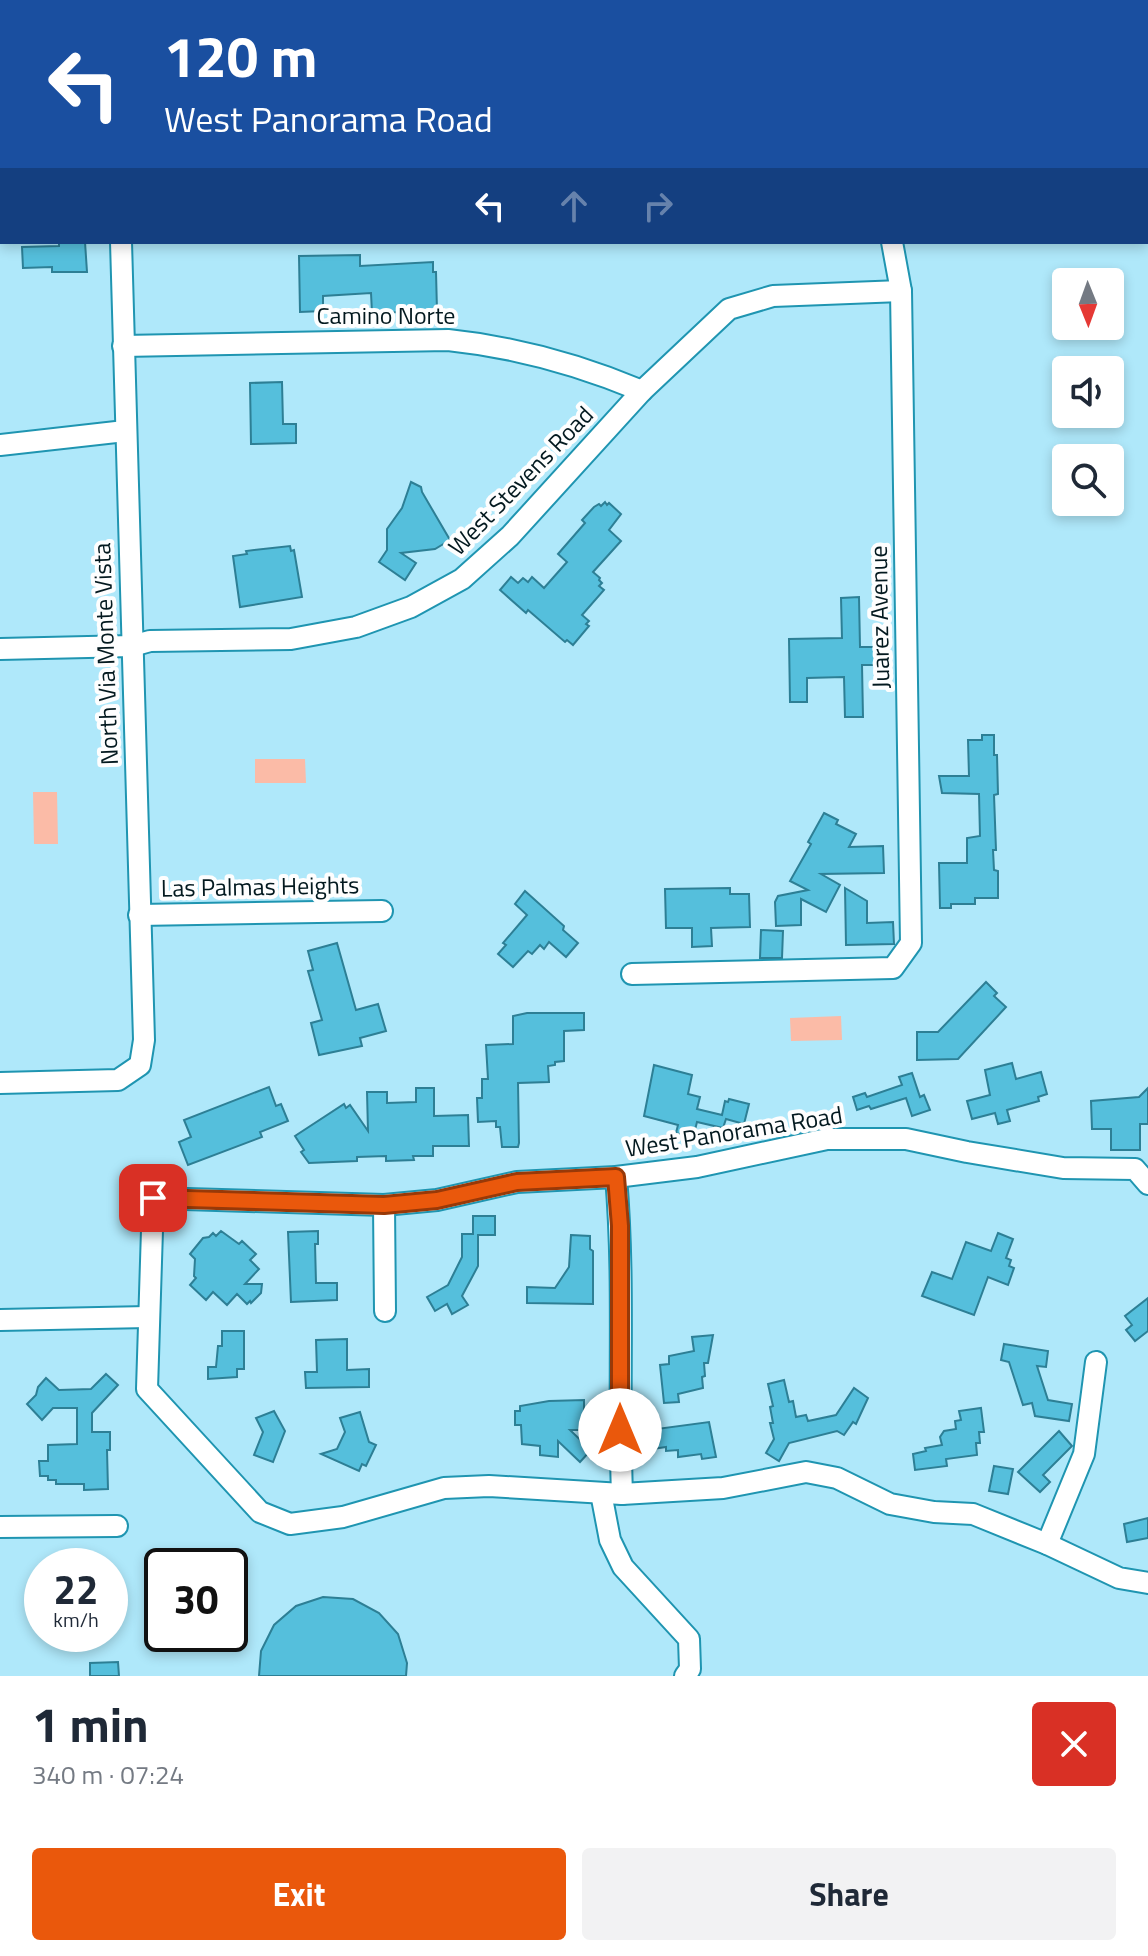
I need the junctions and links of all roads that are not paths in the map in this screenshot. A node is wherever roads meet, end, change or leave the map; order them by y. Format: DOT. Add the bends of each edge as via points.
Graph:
graph roads {
  1 [pos="121,244"];
  2 [pos="892,244"];
  3 [pos="901,291"];
  4 [pos="123,346"];
  5 [pos="642,391"];
  6 [pos="125,431"];
  7 [pos="0,445"];
  8 [pos="132,646"];
  9 [pos="0,649"];
  10 [pos="382,911"];
  11 [pos="139,915"];
  12 [pos="632,974"];
  13 [pos="0,1083"];
  14 [pos="616,1177"];
  15 [pos="1148,1184"];
  16 [pos="384,1205"];
  17 [pos="385,1311"];
  18 [pos="148,1317"];
  19 [pos="0,1320"];
  20 [pos="1096,1362"];
  21 [pos="612,1494"];
  22 [pos="117,1526"];
  23 [pos="0,1527"];
  24 [pos="1047,1544"];
  25 [pos="1148,1583"];
  26 [pos="685,1676"];
  1 -- 4 [label="street, North Via Monte Vista"];
  2 -- 3 [label="street, Juarez Avenue"];
  3 -- 5 [label="street, West Stevens Road" via="773,296 729,309"];
  3 -- 12 [label="street, Juarez Avenue" via="911,943 893,968"];
  4 -- 5 [label="street, Camino Norte" via="448,340 496,345 597,372"];
  4 -- 6 [label="street, North Via Monte Vista"];
  5 -- 8 [label="street, West Stevens Road" via="510,536 462,579 411,607 356,627 291,639 150,641"];
  6 -- 7 [label="street"];
  6 -- 8 [label="street, North Via Monte Vista"];
  8 -- 9 [label="street, West Stevens Road"];
  8 -- 11 [label="street, North Via Monte Vista"];
  10 -- 11 [label="street, Las Palmas Heights"];
  11 -- 13 [label="street, North Via Monte Vista" via="144,1040 140,1065 118,1080"];
  14 -- 15 [label="street, West Panorama Road" via="697,1167 827,1139 906,1139 1063,1168 1135,1169"];
  14 -- 16 [label="street, West Panorama Road" via="517,1182 437,1200"];
  14 -- 21 [label="street" via="620,1226"];
  16 -- 17 [label="street"];
  16 -- 18 [label="street, West Panorama Road" via="153,1198"];
  18 -- 19 [label="street"];
  18 -- 21 [label="street" via="147,1389 260,1512 290,1524 343,1517 444,1488"];
  20 -- 24 [label="street" via="1084,1454"];
  21 -- 24 [label="street" via="723,1488 806,1472 837,1478 890,1504 973,1514"];
  21 -- 26 [label="street" via="610,1540 623,1567 689,1639 690,1669"];
  22 -- 23 [label="street"];
  24 -- 25 [label="street" via="1119,1578"];
}
